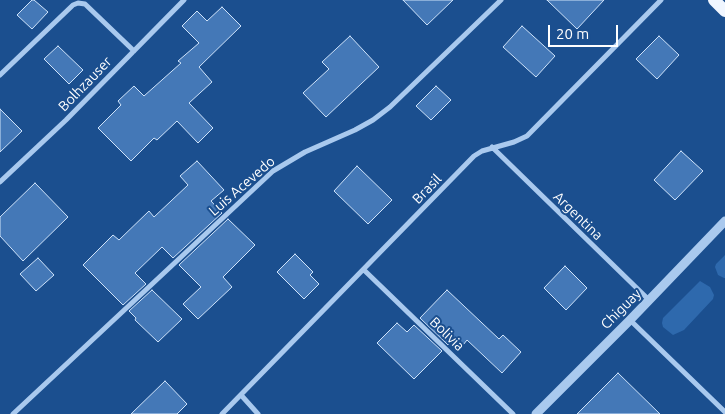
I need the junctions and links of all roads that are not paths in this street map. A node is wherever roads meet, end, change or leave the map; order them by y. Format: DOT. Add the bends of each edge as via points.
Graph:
graph roads {
  1 [pos="184,0"];
  2 [pos="502,0"];
  3 [pos="661,0"];
  4 [pos="714,0"];
  5 [pos="725,11"];
  6 [pos="134,51"];
  7 [pos="0,75"];
  8 [pos="492,147"];
  9 [pos="0,182"];
  10 [pos="725,221"];
  11 [pos="364,270"];
  12 [pos="649,300"];
  13 [pos="630,320"];
  14 [pos="241,396"];
  15 [pos="725,412"];
  16 [pos="13,414"];
  17 [pos="222,414"];
  18 [pos="258,414"];
  19 [pos="513,414"];
  20 [pos="536,414"];
  1 -- 6 [label="street, Bolhzauser"];
  2 -- 16 [label="street, Luis Acevedo" via="390,108 355,130 305,152 273,171"];
  3 -- 8 [label="street, Brasil" via="526,136"];
  4 -- 5 [label="main road"];
  6 -- 7 [label="street" via="85,4 78,3"];
  6 -- 9 [label="street, Bolhzauser"];
  8 -- 11 [label="street, Brasil" via="474,156"];
  8 -- 12 [label="street, Argentina"];
  10 -- 12 [label="street, Chiguay"];
  11 -- 14 [label="street, Brasil"];
  11 -- 19 [label="street, Bolivia"];
  12 -- 13 [label="street, Chiguay"];
  13 -- 15 [label="street"];
  13 -- 20 [label="street, Chiguay"];
  14 -- 17 [label="street, Brasil"];
  14 -- 18 [label="street"];
}
